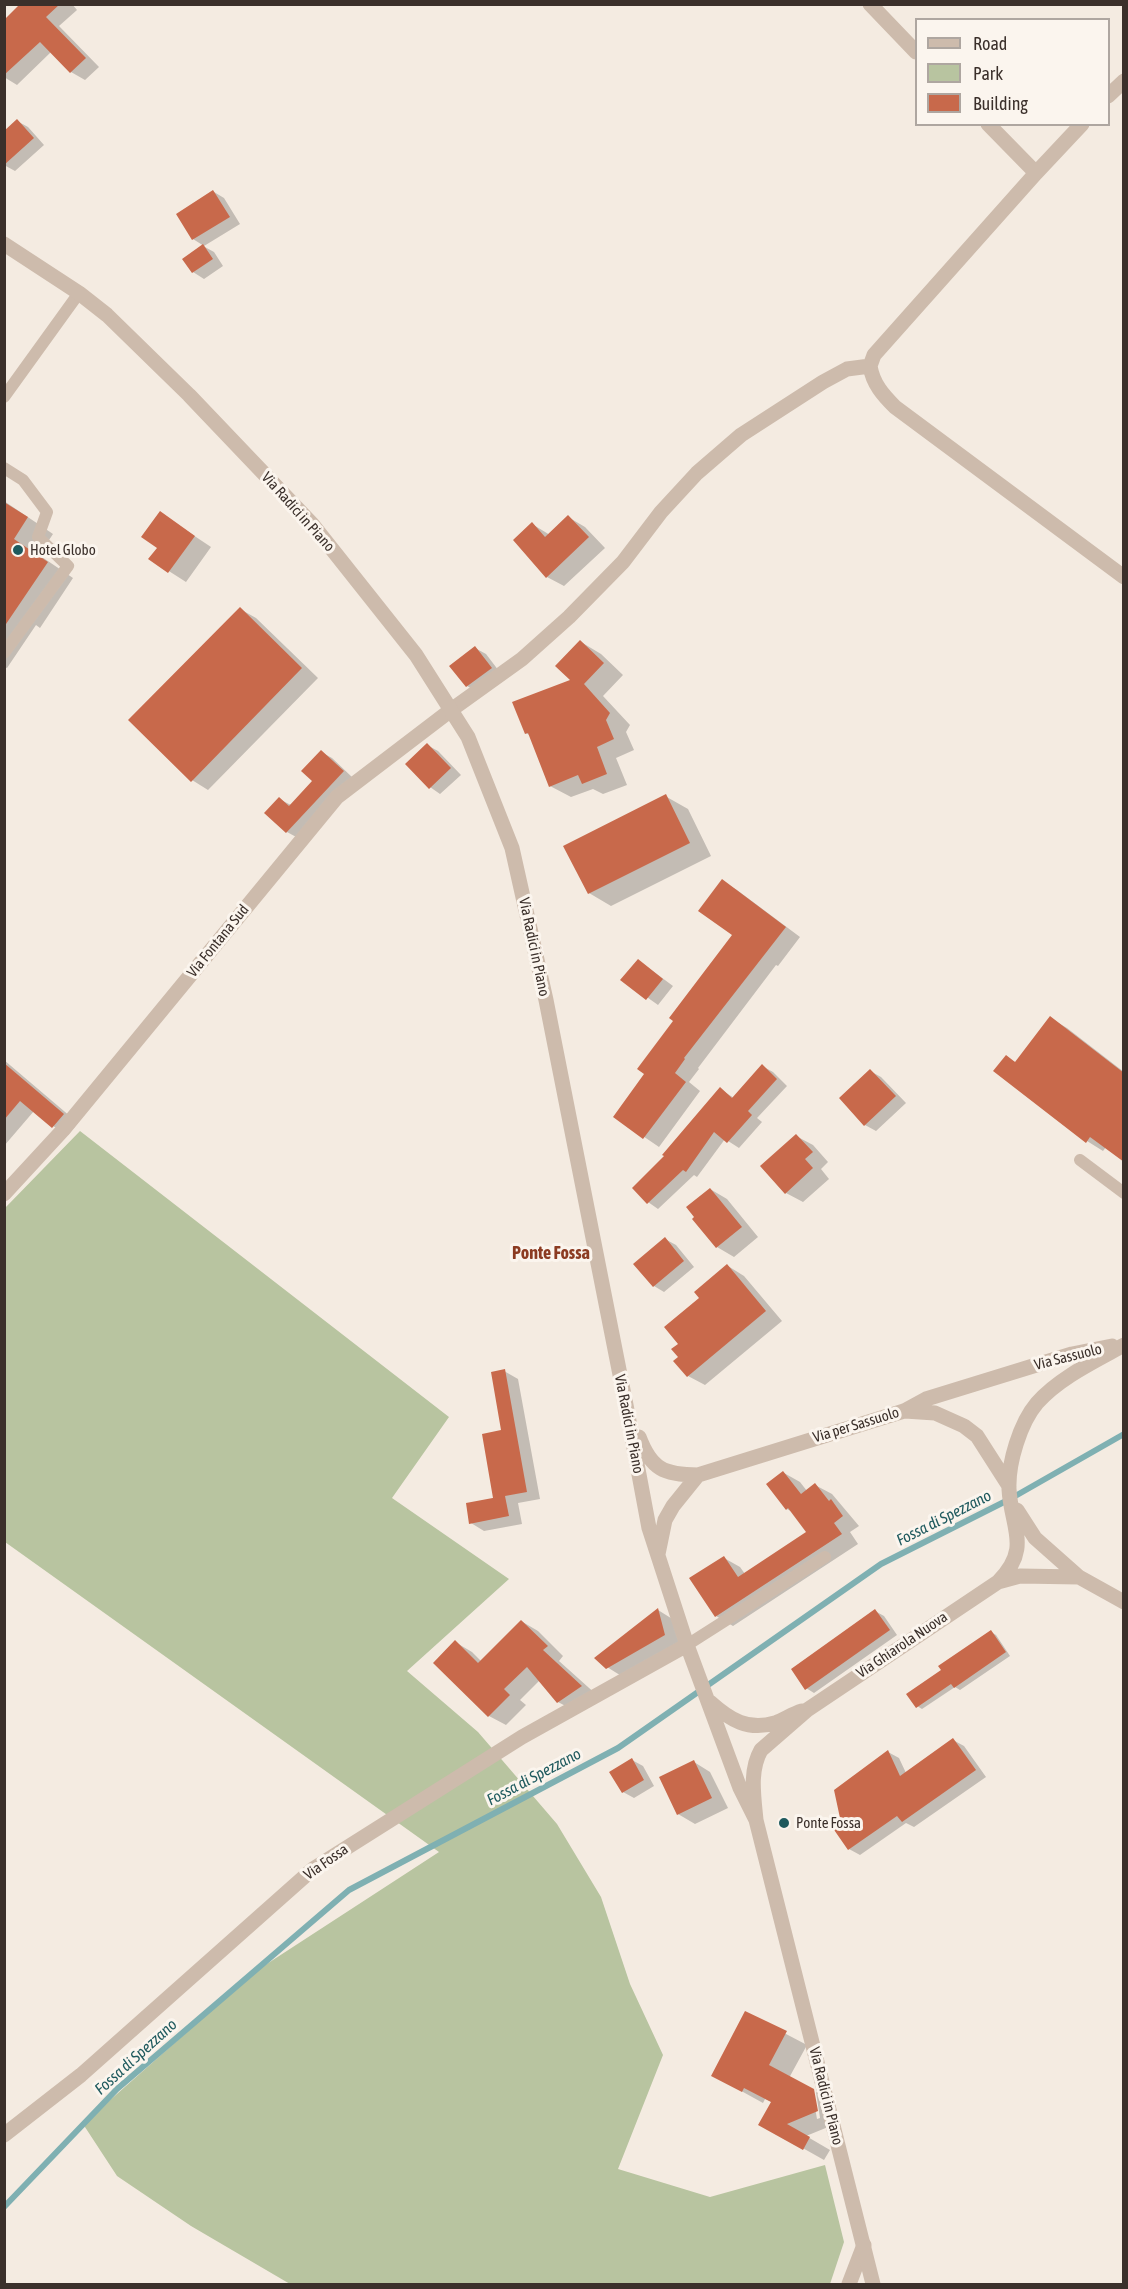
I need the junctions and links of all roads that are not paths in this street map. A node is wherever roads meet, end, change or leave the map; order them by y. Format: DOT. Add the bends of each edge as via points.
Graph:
graph roads {
  1 [pos="870,4"];
  2 [pos="915,51"];
  3 [pos="1124,81"];
  4 [pos="1110,94"];
  5 [pos="990,126"];
  6 [pos="1080,126"];
  7 [pos="1036,173"];
  8 [pos="4,244"];
  9 [pos="79,293"];
  10 [pos="870,366"];
  11 [pos="4,397"];
  12 [pos="4,468"];
  13 [pos="1124,577"];
  14 [pos="4,653"];
  15 [pos="451,710"];
  16 [pos="1080,1160"];
  17 [pos="1124,1193"];
  18 [pos="4,1194"];
  19 [pos="1124,1344"];
  20 [pos="1013,1372"];
  21 [pos="626,1405"];
  22 [pos="904,1411"];
  23 [pos="1006,1468"];
  24 [pos="698,1475"];
  25 [pos="1023,1531"];
  26 [pos="657,1555"];
  27 [pos="825,1557"];
  28 [pos="1079,1577"];
  29 [pos="998,1582"];
  30 [pos="1124,1602"];
  31 [pos="687,1645"];
  32 [pos="807,1710"];
  33 [pos="719,1717"];
  34 [pos="756,1820"];
  35 [pos="4,2135"];
  36 [pos="864,2245"];
  37 [pos="849,2284"];
  38 [pos="873,2284"];
  1 -- 2 [label="street"];
  3 -- 4 [label="street"];
  5 -- 7 [label="street"];
  6 -- 7 [label="street"];
  7 -- 10 [label="street" via="874,355"];
  8 -- 9 [label="street, Via Radici in Piano"];
  9 -- 11 [label="lane"];
  9 -- 15 [label="street, Via Radici in Piano" via="189,395 312,524 416,655"];
  10 -- 13 [label="street" via="880,392 895,407"];
  10 -- 15 [label="street, Via Fontana Sud" via="839,373 741,435 697,473 623,562 569,617 522,659"];
  12 -- 14 [label="lane" via="23,480 47,512 38,537 68,567"];
  15 -- 18 [label="street, Via Fontana Sud" via="337,797 70,1121"];
  15 -- 21 [label="street, Via Radici in Piano" via="468,737 512,848"];
  16 -- 17 [label="lane"];
  19 -- 20 [label="street, Via Sassuolo" via="1072,1354"];
  19 -- 23 [label="street" via="1078,1370 1038,1402 1027,1416"];
  20 -- 22 [label="street, Via per Sassuolo" via="926,1399"];
  21 -- 24 [label="street" via="645,1453 657,1468 675,1475"];
  21 -- 26 [label="street, Via Radici in Piano"];
  22 -- 23 [label="street" via="935,1413 964,1426"];
  22 -- 24 [label="street, Via per Sassuolo"];
  23 -- 25 [label="street"];
  24 -- 26 [label="street" via="665,1520"];
  25 -- 28 [label="street"];
  25 -- 29 [label="street" via="1016,1557"];
  26 -- 31 [label="street, Via Radici in Piano"];
  27 -- 31 [label="lane"];
  28 -- 29 [label="street" via="1020,1576"];
  28 -- 30 [label="street"];
  29 -- 32 [label="street, Via Ghiarola Nuova"];
  31 -- 33 [label="street, Via Radici in Piano"];
  31 -- 35 [label="street, Via Fossa" via="522,1737 313,1869 81,2075"];
  32 -- 33 [label="street" via="776,1723 753,1726"];
  32 -- 34 [label="street" via="757,1757 753,1786"];
  33 -- 34 [label="street" via="740,1788"];
  34 -- 36 [label="street, Via Radici in Piano"];
  36 -- 37 [label="street"];
  36 -- 38 [label="street, Via Radici in Piano"];
}
